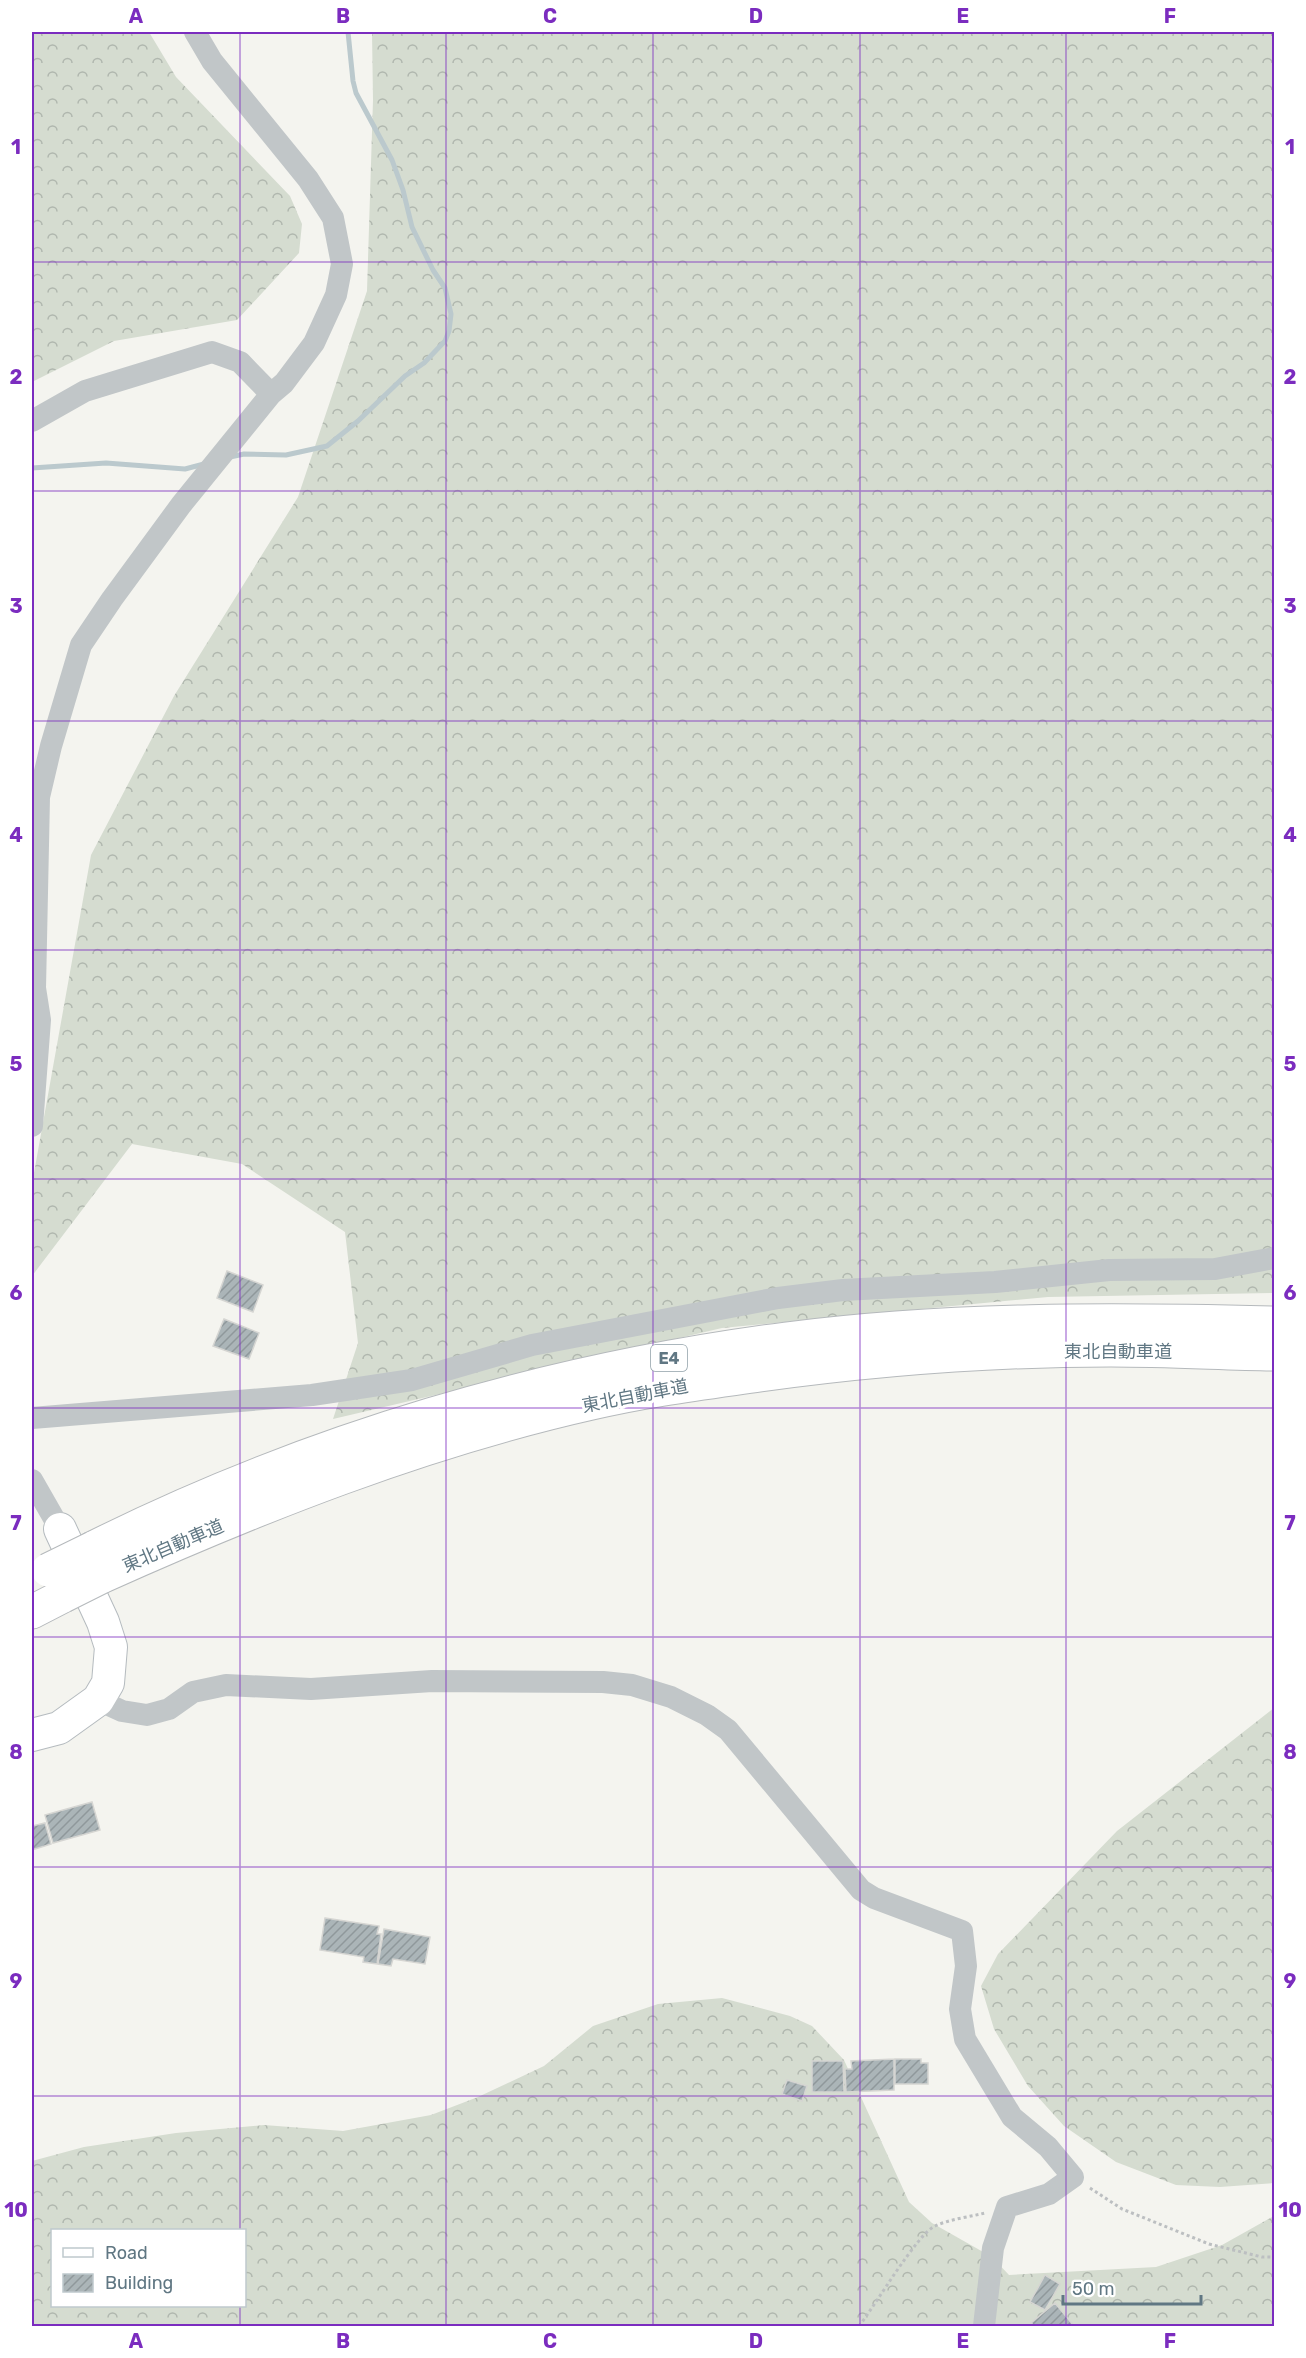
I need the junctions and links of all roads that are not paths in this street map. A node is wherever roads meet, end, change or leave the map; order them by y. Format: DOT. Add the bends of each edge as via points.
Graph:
graph roads {
  1 [pos="195,32"];
  2 [pos="271,394"];
  3 [pos="32,421"];
  4 [pos="32,1126"];
  5 [pos="1275,1258"];
  6 [pos="1275,1323"];
  7 [pos="1275,1354"];
  8 [pos="32,1418"];
  9 [pos="35,1493"];
  10 [pos="60,1529"];
  11 [pos="97,1562"];
  12 [pos="47,1582"];
  13 [pos="32,1612"];
  14 [pos="98,1700"];
  15 [pos="32,1735"];
  16 [pos="984,2326"];
  1 -- 2 [label="street" via="212,61 308,179 335,227 342,264 336,295 314,343"];
  2 -- 3 [label="street" via="240,362 212,352 85,391"];
  2 -- 4 [label="street" via="112,598 81,645 39,797 35,988 40,1020"];
  5 -- 8 [label="street" via="1215,1269 1109,1270 811,1294 532,1345 412,1380 312,1395"];
  6 -- 11 [label="highway, 東北自動車道 / E4" via="1041,1321 908,1327 786,1339 626,1365 419,1419 245,1480 142,1524"];
  7 -- 11 [label="highway, 東北自動車道 / E4" via="1005,1352 909,1358 702,1383 592,1403 494,1429 376,1465 228,1522"];
  9 -- 10 [label="street"];
  10 -- 14 [label="street" via="111,1647 108,1683"];
  11 -- 12 [label="highway, 東北自動車道 / E4, bridge"];
  12 -- 13 [label="highway, 東北自動車道 / E4"];
  14 -- 15 [label="street" via="59,1728"];
  14 -- 16 [label="street" via="122,1711 147,1715 169,1709 193,1692 226,1685 311,1689 432,1681 603,1682 632,1685 671,1697 707,1715 728,1730 861,1890 962,1931 966,1966 960,2009 966,2038 1012,2117 1048,2147 1073,2177 1049,2194 1007,2207 993,2248"];
}
